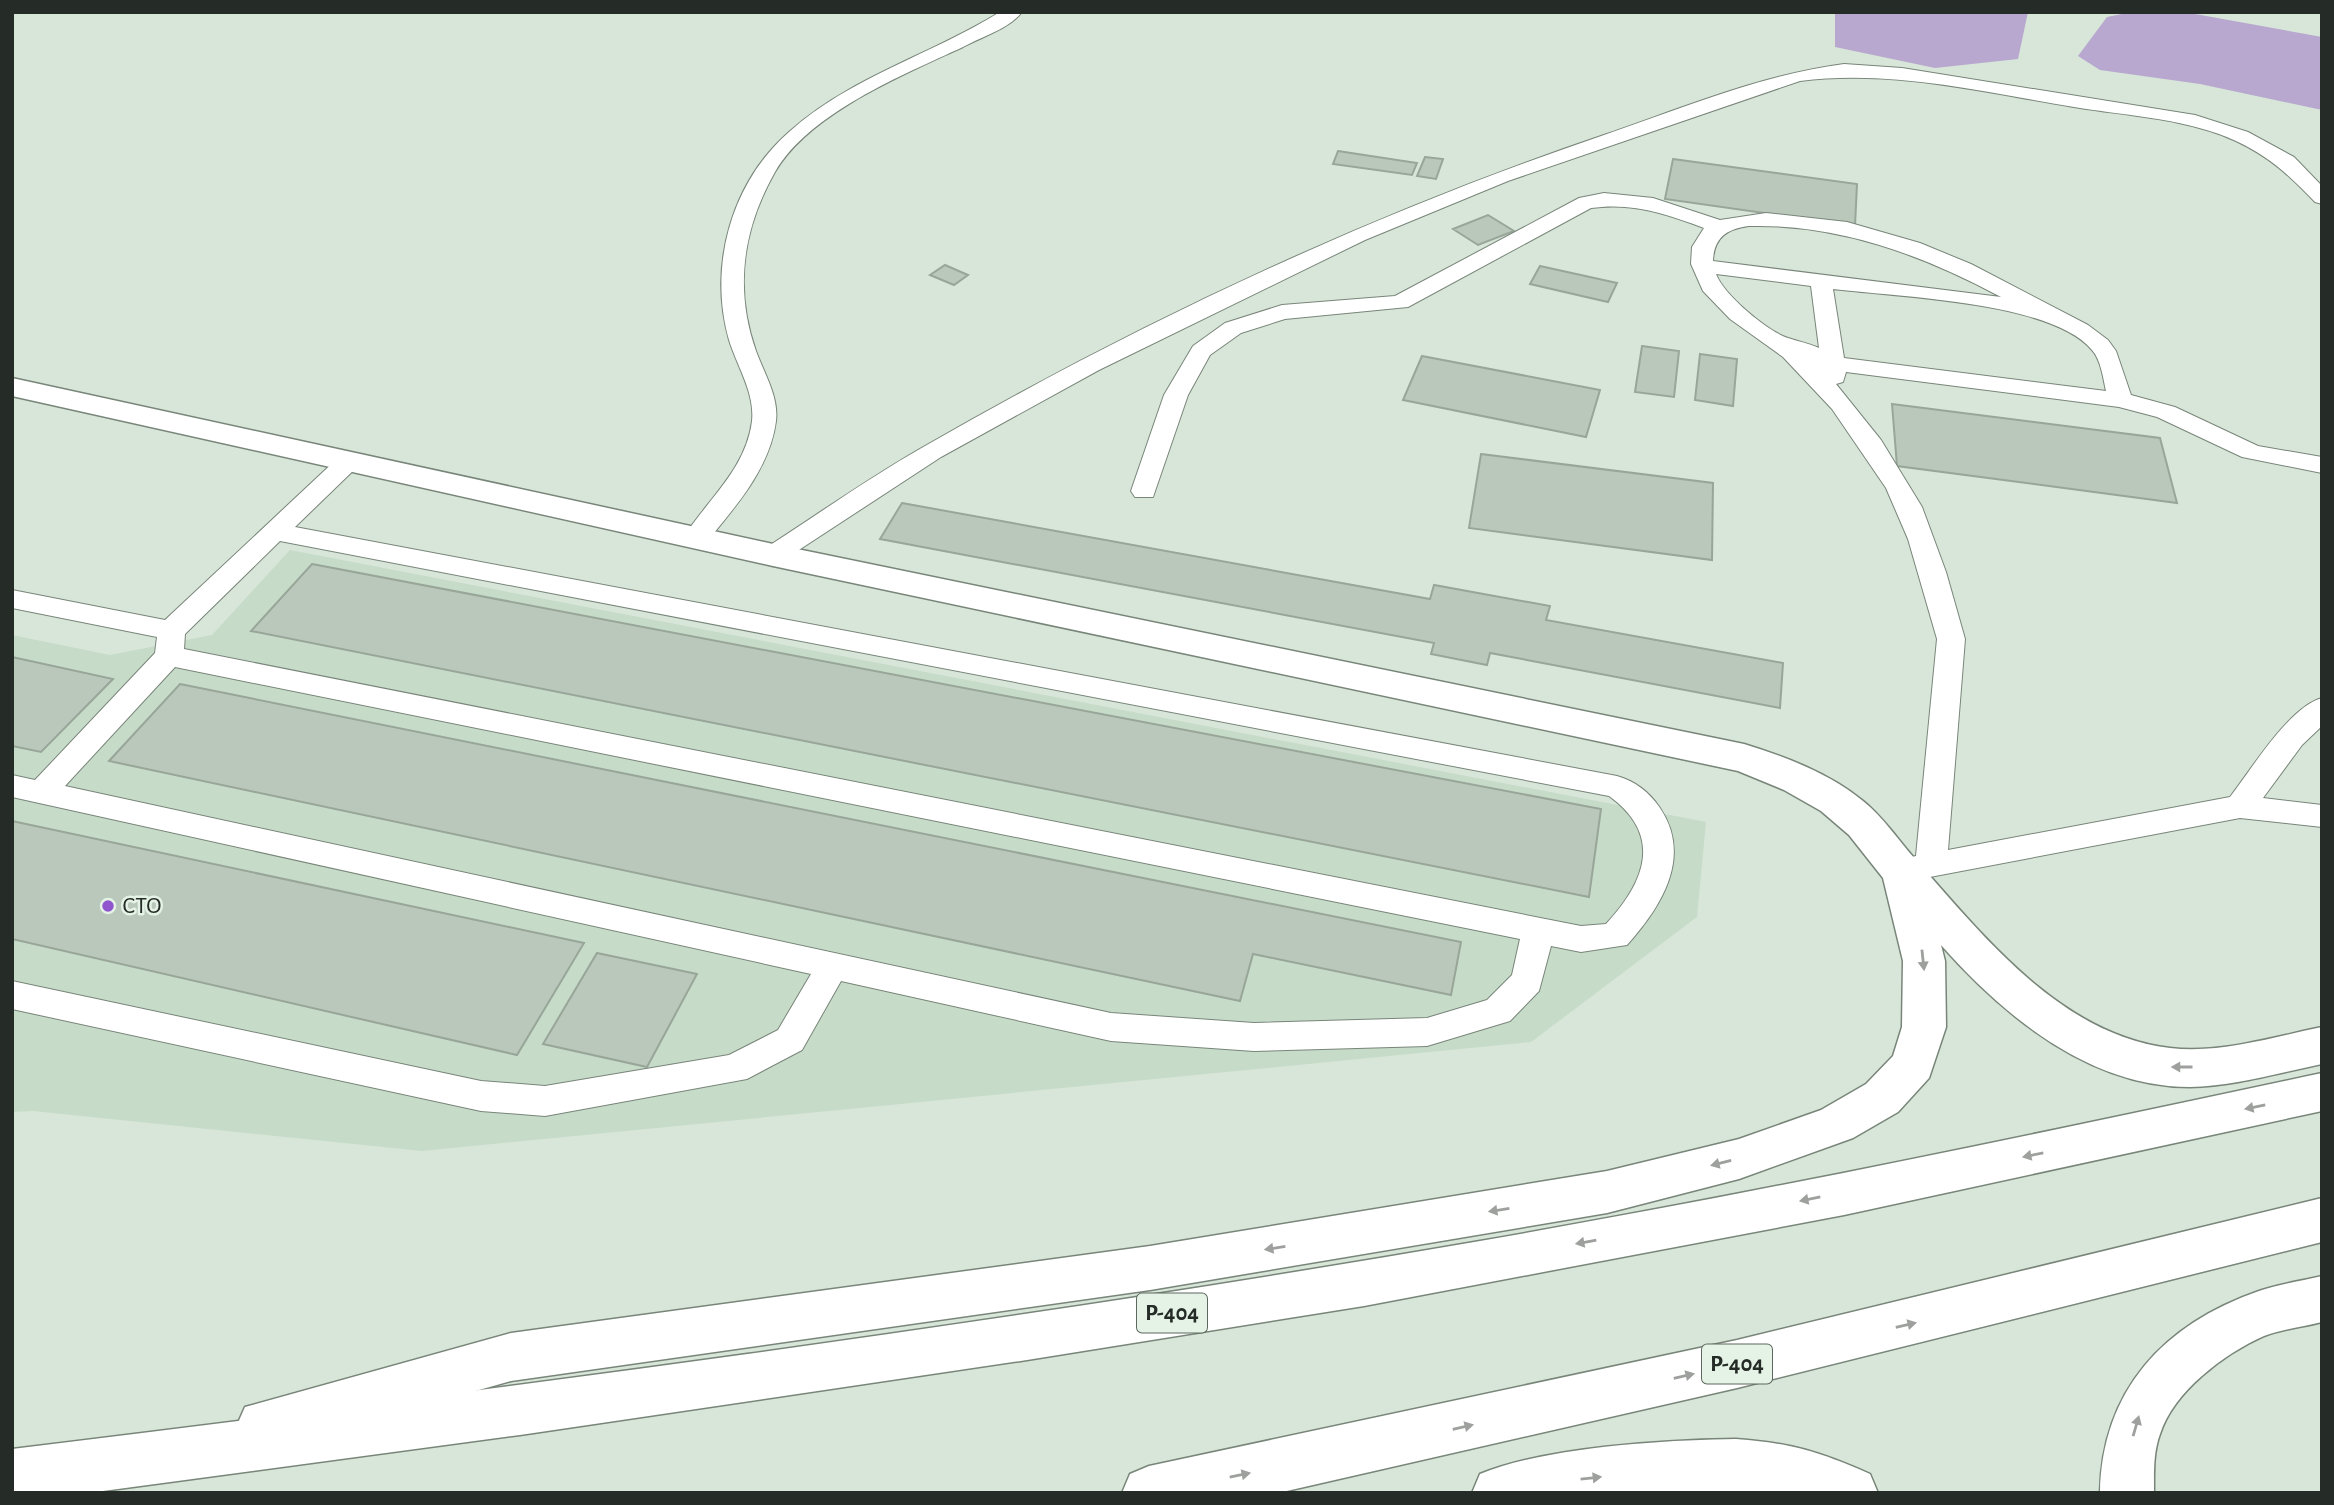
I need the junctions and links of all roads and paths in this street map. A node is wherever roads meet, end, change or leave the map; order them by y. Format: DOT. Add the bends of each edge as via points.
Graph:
graph roads {
  1 [pos="1013,12"];
  2 [pos="2322,198"];
  3 [pos="1717,226"];
  4 [pos="1702,265"];
  5 [pos="1821,281"];
  6 [pos="2056,320"];
  7 [pos="1760,328"];
  8 [pos="1831,363"];
  9 [pos="12,387"];
  10 [pos="2120,400"];
  11 [pos="1842,406"];
  12 [pos="348,462"];
  13 [pos="2322,465"];
  14 [pos="1144,491"];
  15 [pos="275,532"];
  16 [pos="696,538"];
  17 [pos="773,555"];
  18 [pos="12,599"];
  19 [pos="170,643"];
  20 [pos="2322,708"];
  21 [pos="27,789"];
  22 [pos="2240,807"];
  23 [pos="2322,816"];
  24 [pos="1916,868"];
  25 [pos="1538,930"];
  26 [pos="833,966"];
  27 [pos="12,995"];
  28 [pos="2322,1045"];
  29 [pos="2322,1092"];
  30 [pos="2322,1220"];
  31 [pos="2322,1299"];
  32 [pos="132,1462"];
  33 [pos="12,1476"];
  34 [pos="1149,1493"];
  35 [pos="1499,1493"];
  36 [pos="1851,1493"];
  37 [pos="2127,1493"];
  1 -- 16 [label="lane" via="824,113 776,155 752,200 733,255 734,303 765,418 755,456 738,486"];
  2 -- 17 [label="lane" via="2287,161 2241,136 2188,119 1902,74 1844,71 1797,76 1502,177 1357,235 1091,365 932,452"];
  3 -- 4 [label="lane" via="1702,244"];
  3 -- 6 [label="lane" via="1748,219 1783,220 1865,233 1955,266"];
  3 -- 14 [label="lane" via="1634,199 1587,202 1400,302 1282,312 1233,328 1200,351 1176,395"];
  4 -- 5 [label="lane"];
  4 -- 7 [label="lane" via="1718,294"];
  5 -- 6 [label="lane" via="1971,299"];
  5 -- 8 [label="lane"];
  6 -- 10 [label="lane" via="2099,344"];
  7 -- 8 [label="lane"];
  7 -- 11 [label="lane" via="1791,352"];
  8 -- 10 [label="lane"];
  8 -- 11 [label="lane"];
  9 -- 12 [label="main road"];
  10 -- 13 [label="lane" via="2166,412 2251,452"];
  11 -- 24 [label="lane" via="1910,509 1951,639"];
  12 -- 15 [label="lane"];
  12 -- 16 [label="main road"];
  15 -- 19 [label="lane"];
  15 -- 25 [label="lane" via="1617,787 1642,805 1657,827 1661,864 1637,914 1615,936 1581,939"];
  16 -- 17 [label="main road"];
  17 -- 24 [label="main road" via="1744,758 1784,772 1847,810"];
  18 -- 19 [label="lane"];
  19 -- 21 [label="lane"];
  19 -- 25 [label="lane"];
  20 -- 22 [label="lane" via="2292,738"];
  21 -- 26 [label="lane"];
  22 -- 23 [label="lane"];
  22 -- 24 [label="lane"];
  28 -- 24 [label="main road, one-way" via="2211,1066 2171,1067 2127,1058 2087,1042 2020,1000"];
  24 -- 32 [label="main road, one-way" via="1924,1027 1913,1065 1882,1098 1837,1124 1739,1158 1607,1192 1163,1266 510,1357"];
  25 -- 26 [label="lane" via="1527,981 1498,1011 1427,1032 1254,1037 1111,1027"];
  26 -- 27 [label="lane" via="790,1040 735,1069 545,1101 481,1096"];
  29 -- 32 [label="main road, Р-404, one-way" via="1700,1222 1367,1282 831,1366"];
  34 -- 30 [label="main road, Р-404, one-way" via="1359,1451 1942,1317"];
  37 -- 31 [label="main road, one-way" via="2135,1422 2155,1388 2183,1360 2245,1320"];
  32 -- 33 [label="main road, Р-404"];
  35 -- 36 [label="main road, one-way" via="1561,1481 1741,1465 1807,1474"];
}
